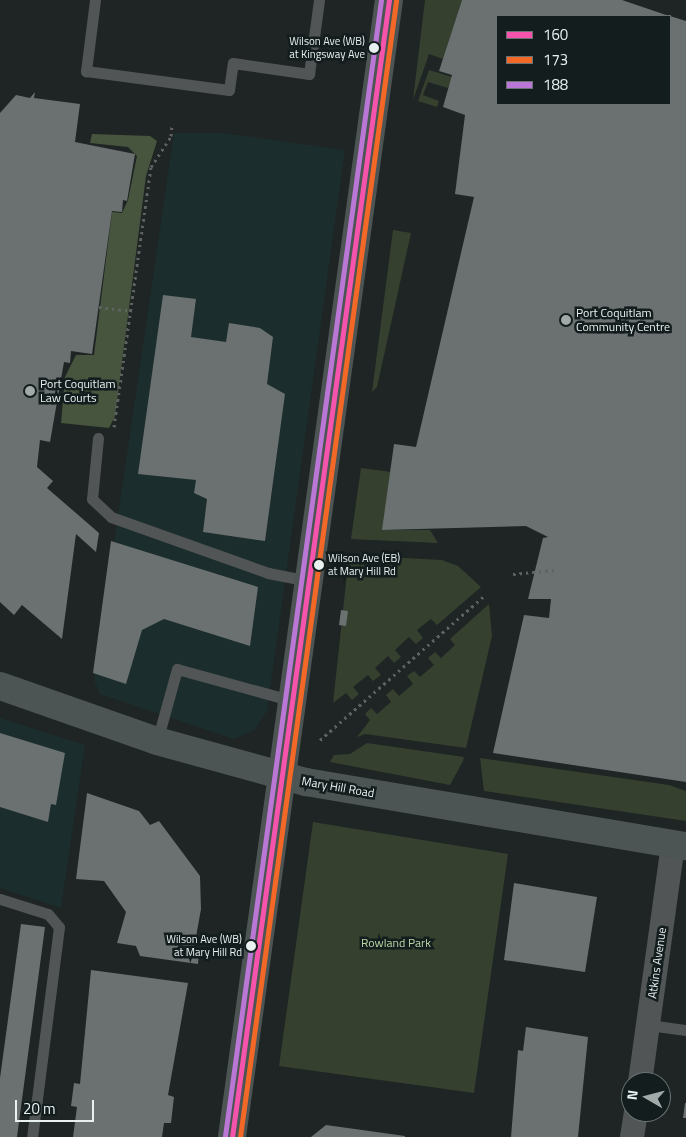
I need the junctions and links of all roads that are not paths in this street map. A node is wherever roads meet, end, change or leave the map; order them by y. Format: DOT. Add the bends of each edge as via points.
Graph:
graph roads {
  1 [pos="95,0"];
  2 [pos="319,0"];
  3 [pos="389,0"];
  4 [pos="98,438"];
  5 [pos="309,581"];
  6 [pos="0,686"];
  7 [pos="293,701"];
  8 [pos="157,741"];
  9 [pos="282,776"];
  10 [pos="679,845"];
  11 [pos="0,899"];
  12 [pos="649,1025"];
  13 [pos="686,1030"];
  14 [pos="642,1072"];
  15 [pos="634,1122"];
  16 [pos="32,1137"];
  17 [pos="232,1137"];
  18 [pos="632,1137"];
  1 -- 2 [label="lane" via="86,71 229,90 233,63 308,74"];
  3 -- 5 [label="street"];
  4 -- 5 [label="lane" via="92,499 111,517 268,573"];
  5 -- 7 [label="street"];
  6 -- 8 [label="street, Mary Hill Road"];
  7 -- 8 [label="lane" via="177,669"];
  7 -- 9 [label="street"];
  8 -- 9 [label="street, Mary Hill Road"];
  9 -- 10 [label="street, Mary Hill Road"];
  9 -- 17 [label="street"];
  10 -- 12 [label="street, Atkins Avenue"];
  11 -- 16 [label="lane" via="48,914 59,927"];
  12 -- 13 [label="lane"];
  12 -- 14 [label="street, Atkins Avenue"];
  15 -- 18 [label="street"];
}
